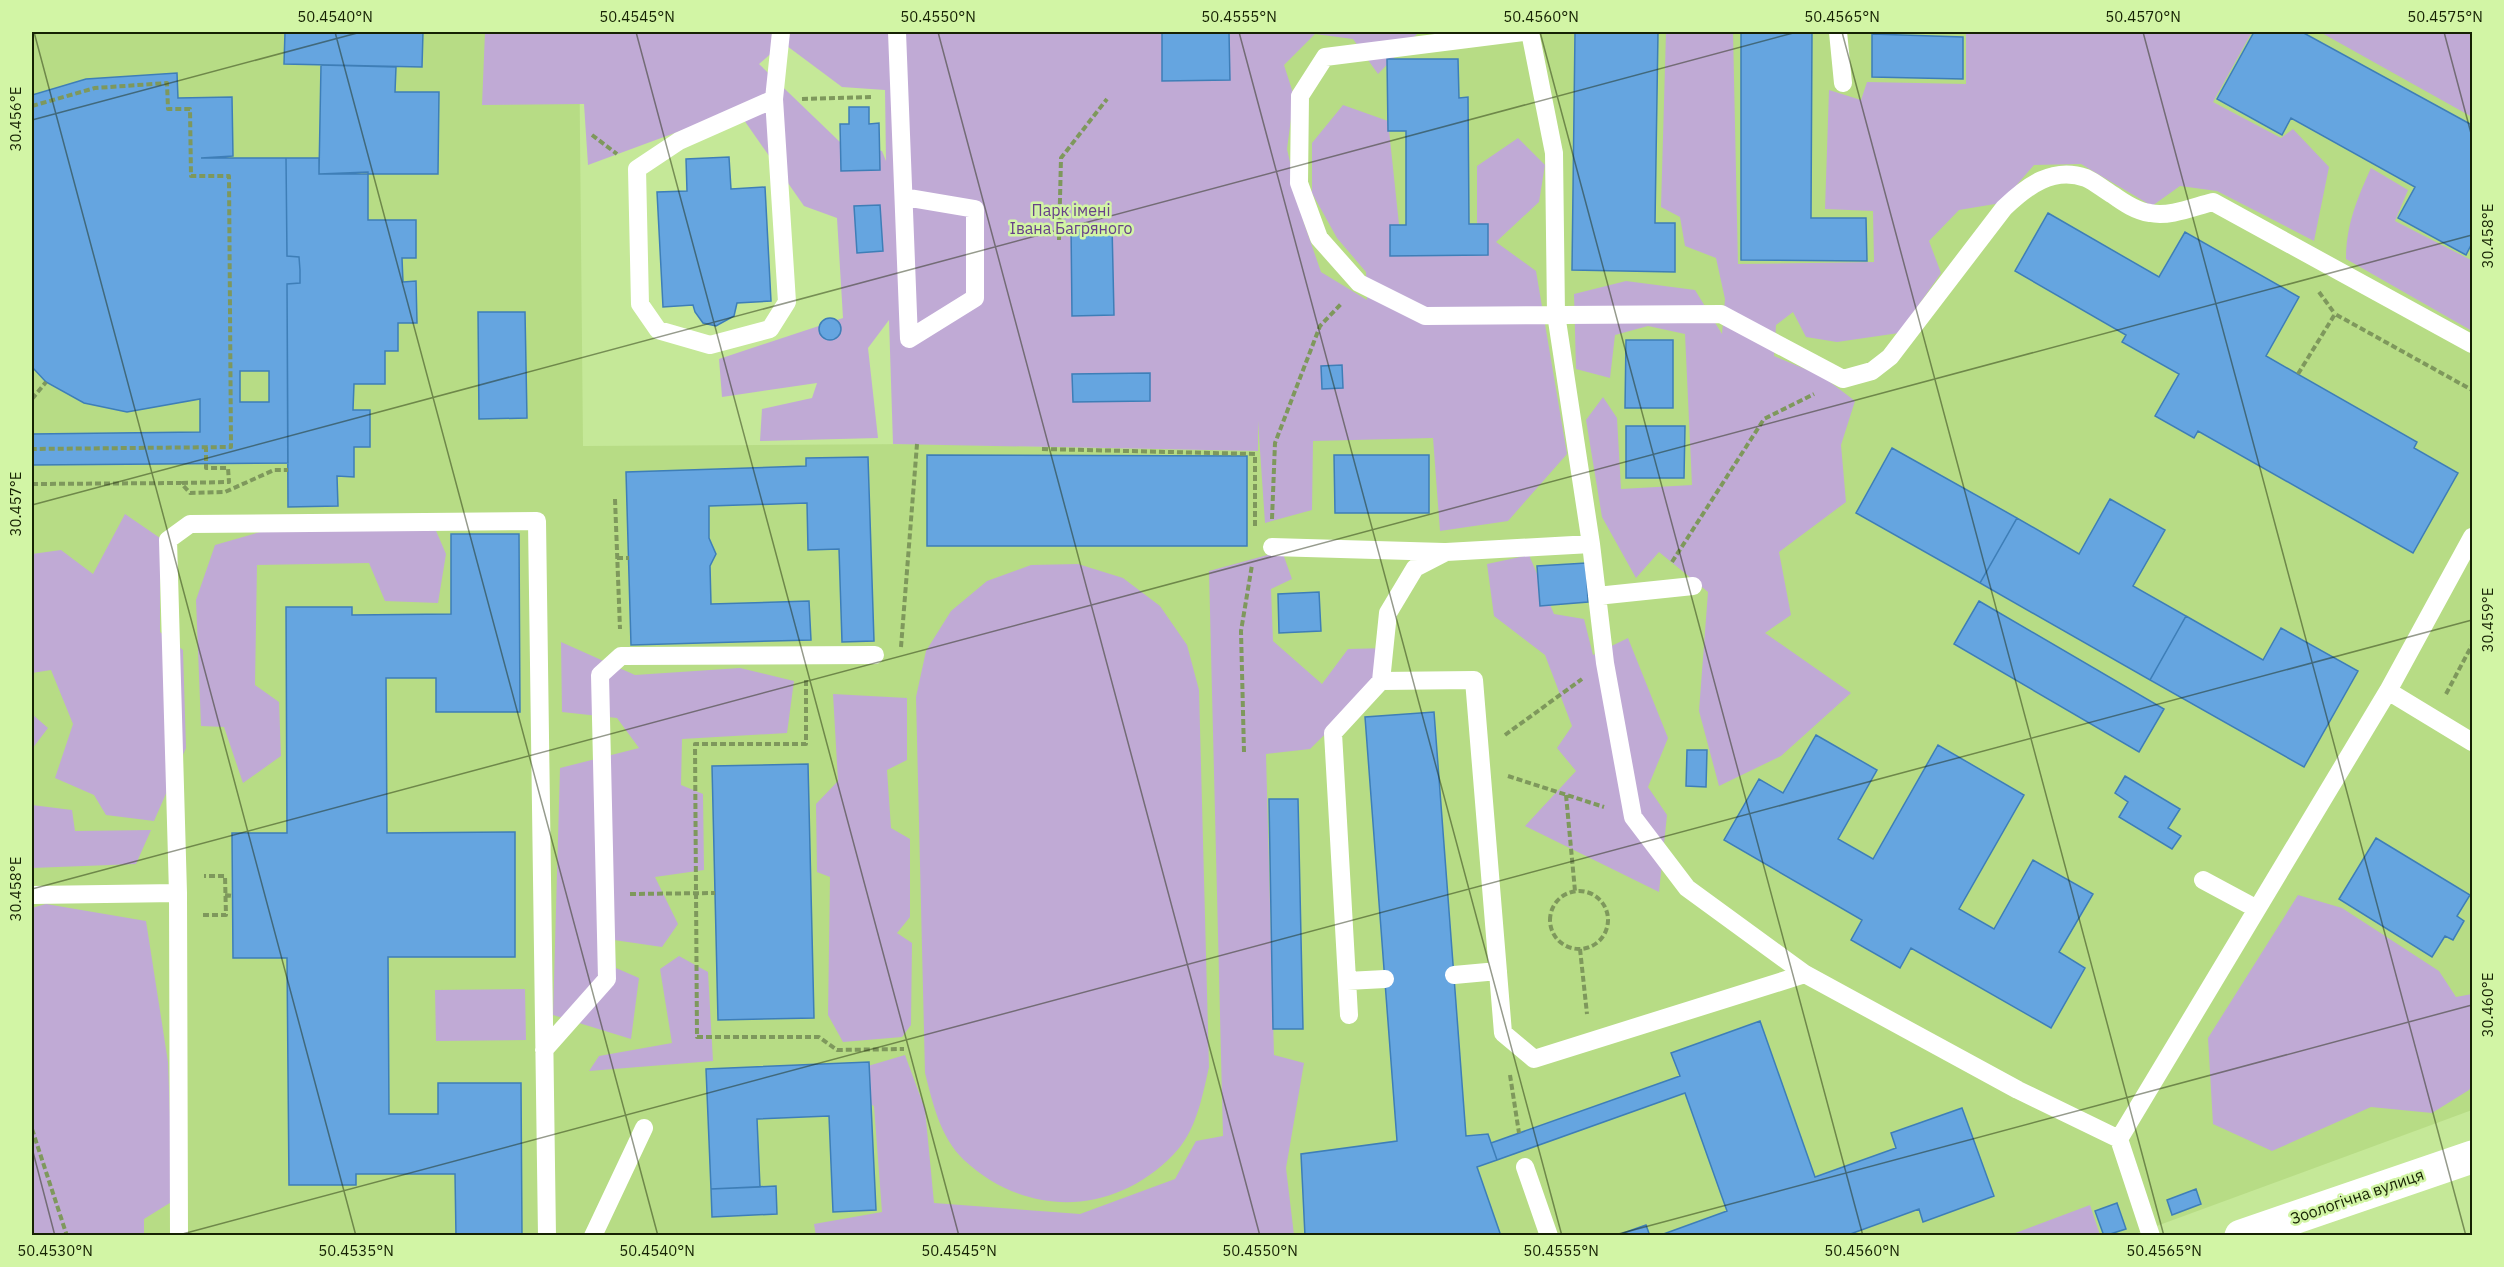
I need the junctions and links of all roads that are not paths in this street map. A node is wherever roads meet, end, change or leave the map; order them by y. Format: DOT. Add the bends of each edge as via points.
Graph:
graph roads {
  1 [pos="781,32"];
  2 [pos="897,32"];
  3 [pos="1523,32"];
  4 [pos="1530,32"];
  5 [pos="1838,32"];
  6 [pos="1844,83"];
  7 [pos="774,99"];
  8 [pos="904,197"];
  9 [pos="1556,315"];
  10 [pos="2472,344"];
  11 [pos="2472,537"];
  12 [pos="1591,544"];
  13 [pos="1272,547"];
  14 [pos="1446,552"];
  15 [pos="1693,586"];
  16 [pos="1597,596"];
  17 [pos="875,655"];
  18 [pos="1381,681"];
  19 [pos="2388,691"];
  20 [pos="2472,742"];
  21 [pos="2203,880"];
  22 [pos="178,893"];
  23 [pos="32,895"];
  24 [pos="2257,909"];
  25 [pos="1498,971"];
  26 [pos="1805,974"];
  27 [pos="1454,975"];
  28 [pos="1385,980"];
  29 [pos="1347,981"];
  30 [pos="1349,1015"];
  31 [pos="544,1050"];
  32 [pos="644,1128"];
  33 [pos="2119,1139"];
  34 [pos="2472,1157"];
  35 [pos="1525,1167"];
  36 [pos="179,1236"];
  37 [pos="547,1236"];
  38 [pos="592,1236"];
  39 [pos="1549,1236"];
  40 [pos="2151,1236"];
  41 [pos="2241,1236"];
  1 -- 7 [label="lane"];
  2 -- 8 [label="lane"];
  3 -- 9 [label="lane" via="1325,57 1300,96 1299,183 1319,238 1359,283 1425,316"];
  4 -- 9 [label="lane" via="1554,153"];
  5 -- 6 [label="lane"];
  7 -- 7 [label="lane" via="787,302 770,329 710,345 658,330 640,304 637,169 679,141"];
  8 -- 8 [label="lane" via="904,209 909,339 975,298 975,209"];
  9 -- 10 [label="lane" via="1721,314 1843,379 1872,371 1890,357 2004,208 2026,186 2065,174 2086,178 2134,209 2149,213 2178,212 2213,202"];
  9 -- 12 [label="lane"];
  11 -- 19 [label="lane"];
  12 -- 14 [label="lane"];
  12 -- 16 [label="lane"];
  13 -- 14 [label="lane"];
  14 -- 18 [label="lane" via="1415,568 1388,613"];
  15 -- 16 [label="lane"];
  16 -- 26 [label="lane" via="1633,817 1687,888"];
  17 -- 31 [label="lane" via="621,656 600,675 607,979"];
  18 -- 25 [label="lane" via="1474,680"];
  18 -- 29 [label="lane" via="1333,733"];
  19 -- 20 [label="lane"];
  19 -- 24 [label="lane"];
  21 -- 24 [label="lane"];
  22 -- 23 [label="lane"];
  22 -- 31 [label="lane" via="168,540 190,524 537,521"];
  22 -- 36 [label="lane"];
  24 -- 33 [label="lane"];
  25 -- 26 [label="lane" via="1503,1033 1534,1059"];
  25 -- 27 [label="lane"];
  26 -- 33 [label="lane" via="2018,1090"];
  28 -- 29 [label="lane"];
  29 -- 30 [label="lane"];
  31 -- 37 [label="lane"];
  32 -- 38 [label="lane"];
  33 -- 40 [label="lane"];
  34 -- 41 [label="street, Зоологічна вулиця"];
  35 -- 39 [label="lane"];
}
